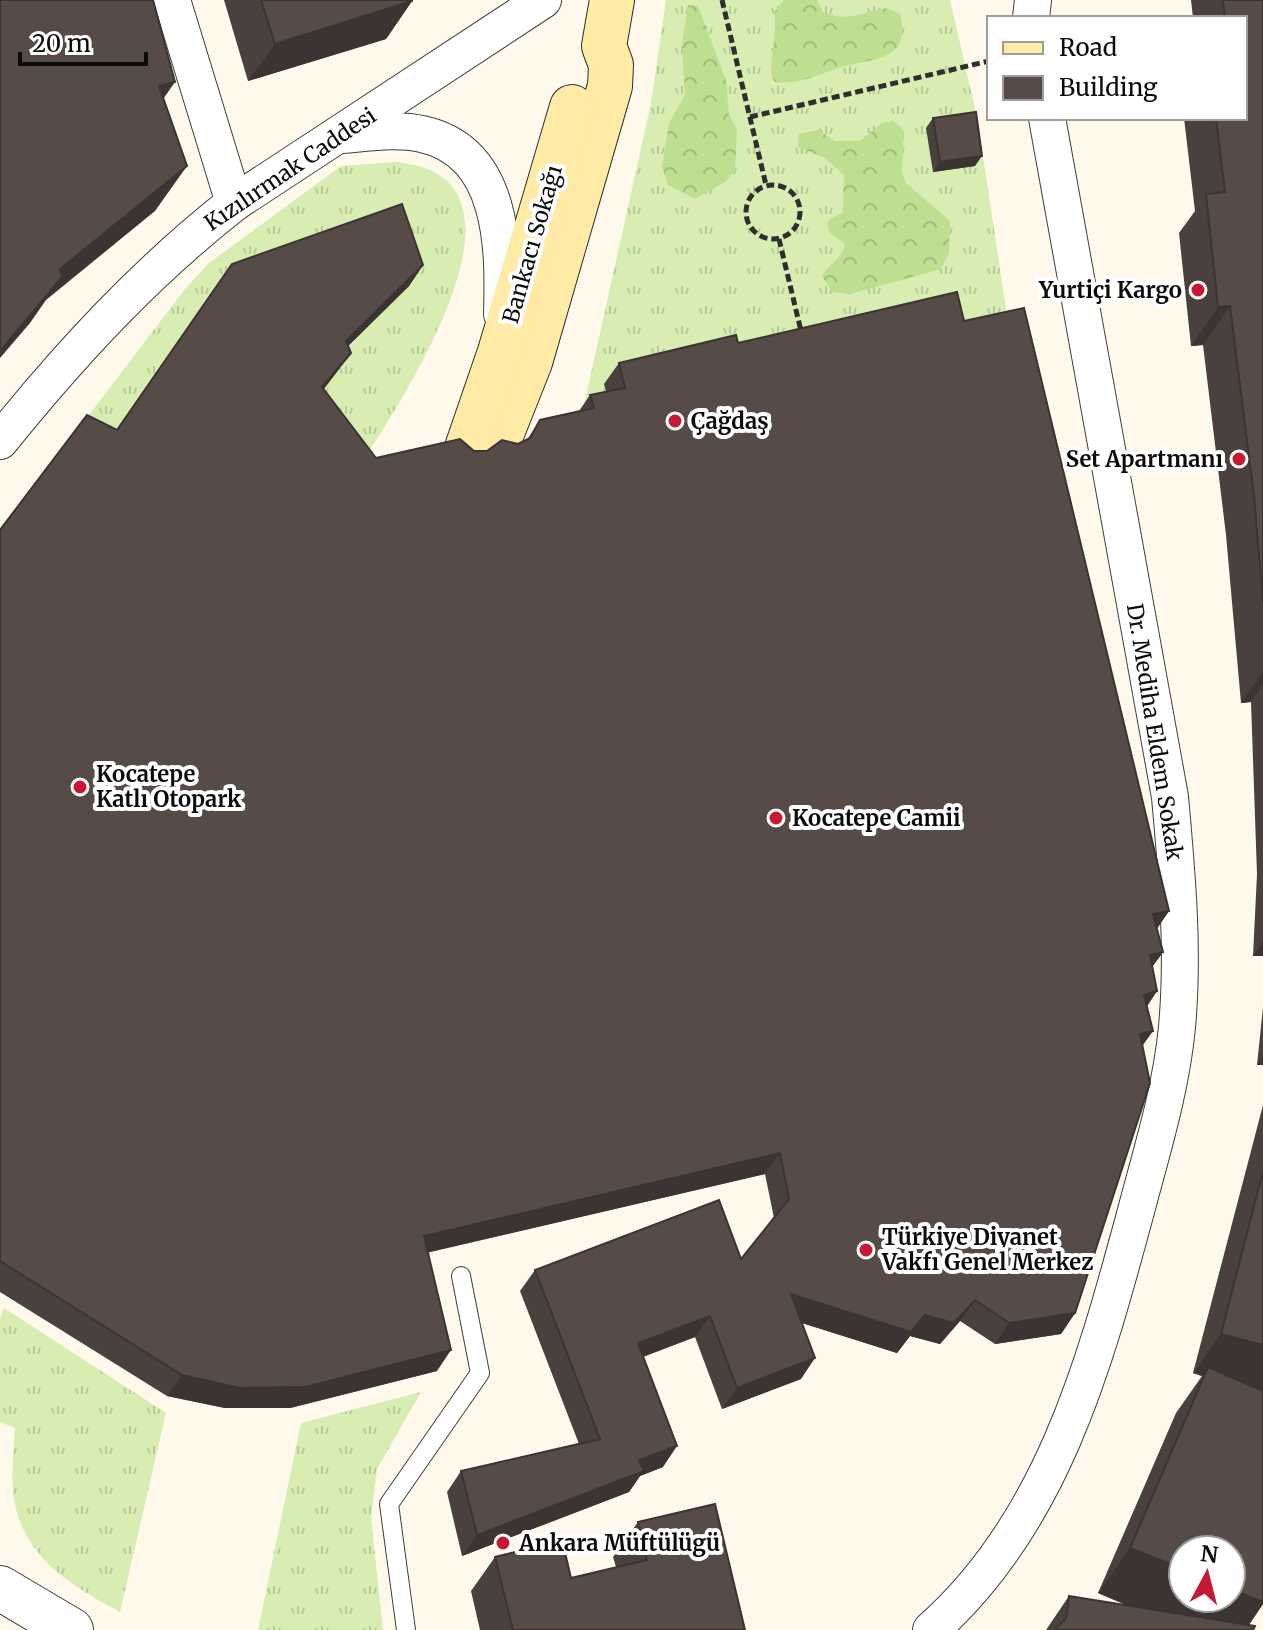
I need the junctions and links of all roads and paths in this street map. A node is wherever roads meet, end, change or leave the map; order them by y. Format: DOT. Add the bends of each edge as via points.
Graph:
graph roads {
  1 [pos="172,0"];
  2 [pos="543,0"];
  3 [pos="612,0"];
  4 [pos="722,0"];
  5 [pos="604,46"];
  6 [pos="987,61"];
  7 [pos="750,117"];
  8 [pos="1047,120"];
  9 [pos="338,135"];
  10 [pos="766,185"];
  11 [pos="234,203"];
  12 [pos="779,239"];
  13 [pos="804,345"];
  14 [pos="500,352"];
  15 [pos="0,441"];
  16 [pos="461,1276"];
  17 [pos="0,1588"];
  18 [pos="71,1630"];
  19 [pos="406,1630"];
  20 [pos="931,1630"];
  1 -- 11 [label="street"];
  2 -- 9 [label="street, Kızılırmak Caddesi"];
  3 -- 5 [label="main road, Bankacı Sokağı"];
  4 -- 7 [label="path"];
  5 -- 14 [label="main road, Bankacı Sokağı" via="581,76"];
  5 -- 14 [label="main road, Bankacı Sokağı" via="611,65 610,86 530,362 483,444"];
  6 -- 7 [label="path"];
  7 -- 10 [label="path"];
  8 -- 20 [label="street, Dr. Mediha Eldem Sokak" via="1170,797 1178,879 1177,1028 1168,1094 1116,1285 1057,1456 1003,1549"];
  9 -- 11 [label="street, Kızılırmak Caddesi"];
  9 -- 14 [label="street" via="421,133 456,149 483,179 501,231"];
  10 -- 12 [label="path" via="783,187 799,206 793,230"];
  10 -- 12 [label="path" via="752,194 746,218 754,232"];
  11 -- 15 [label="street, Kızılırmak Caddesi" via="125,297"];
  12 -- 13 [label="path"];
  16 -- 19 [label="lane" via="480,1373 389,1504"];
  17 -- 18 [label="street"];
}
